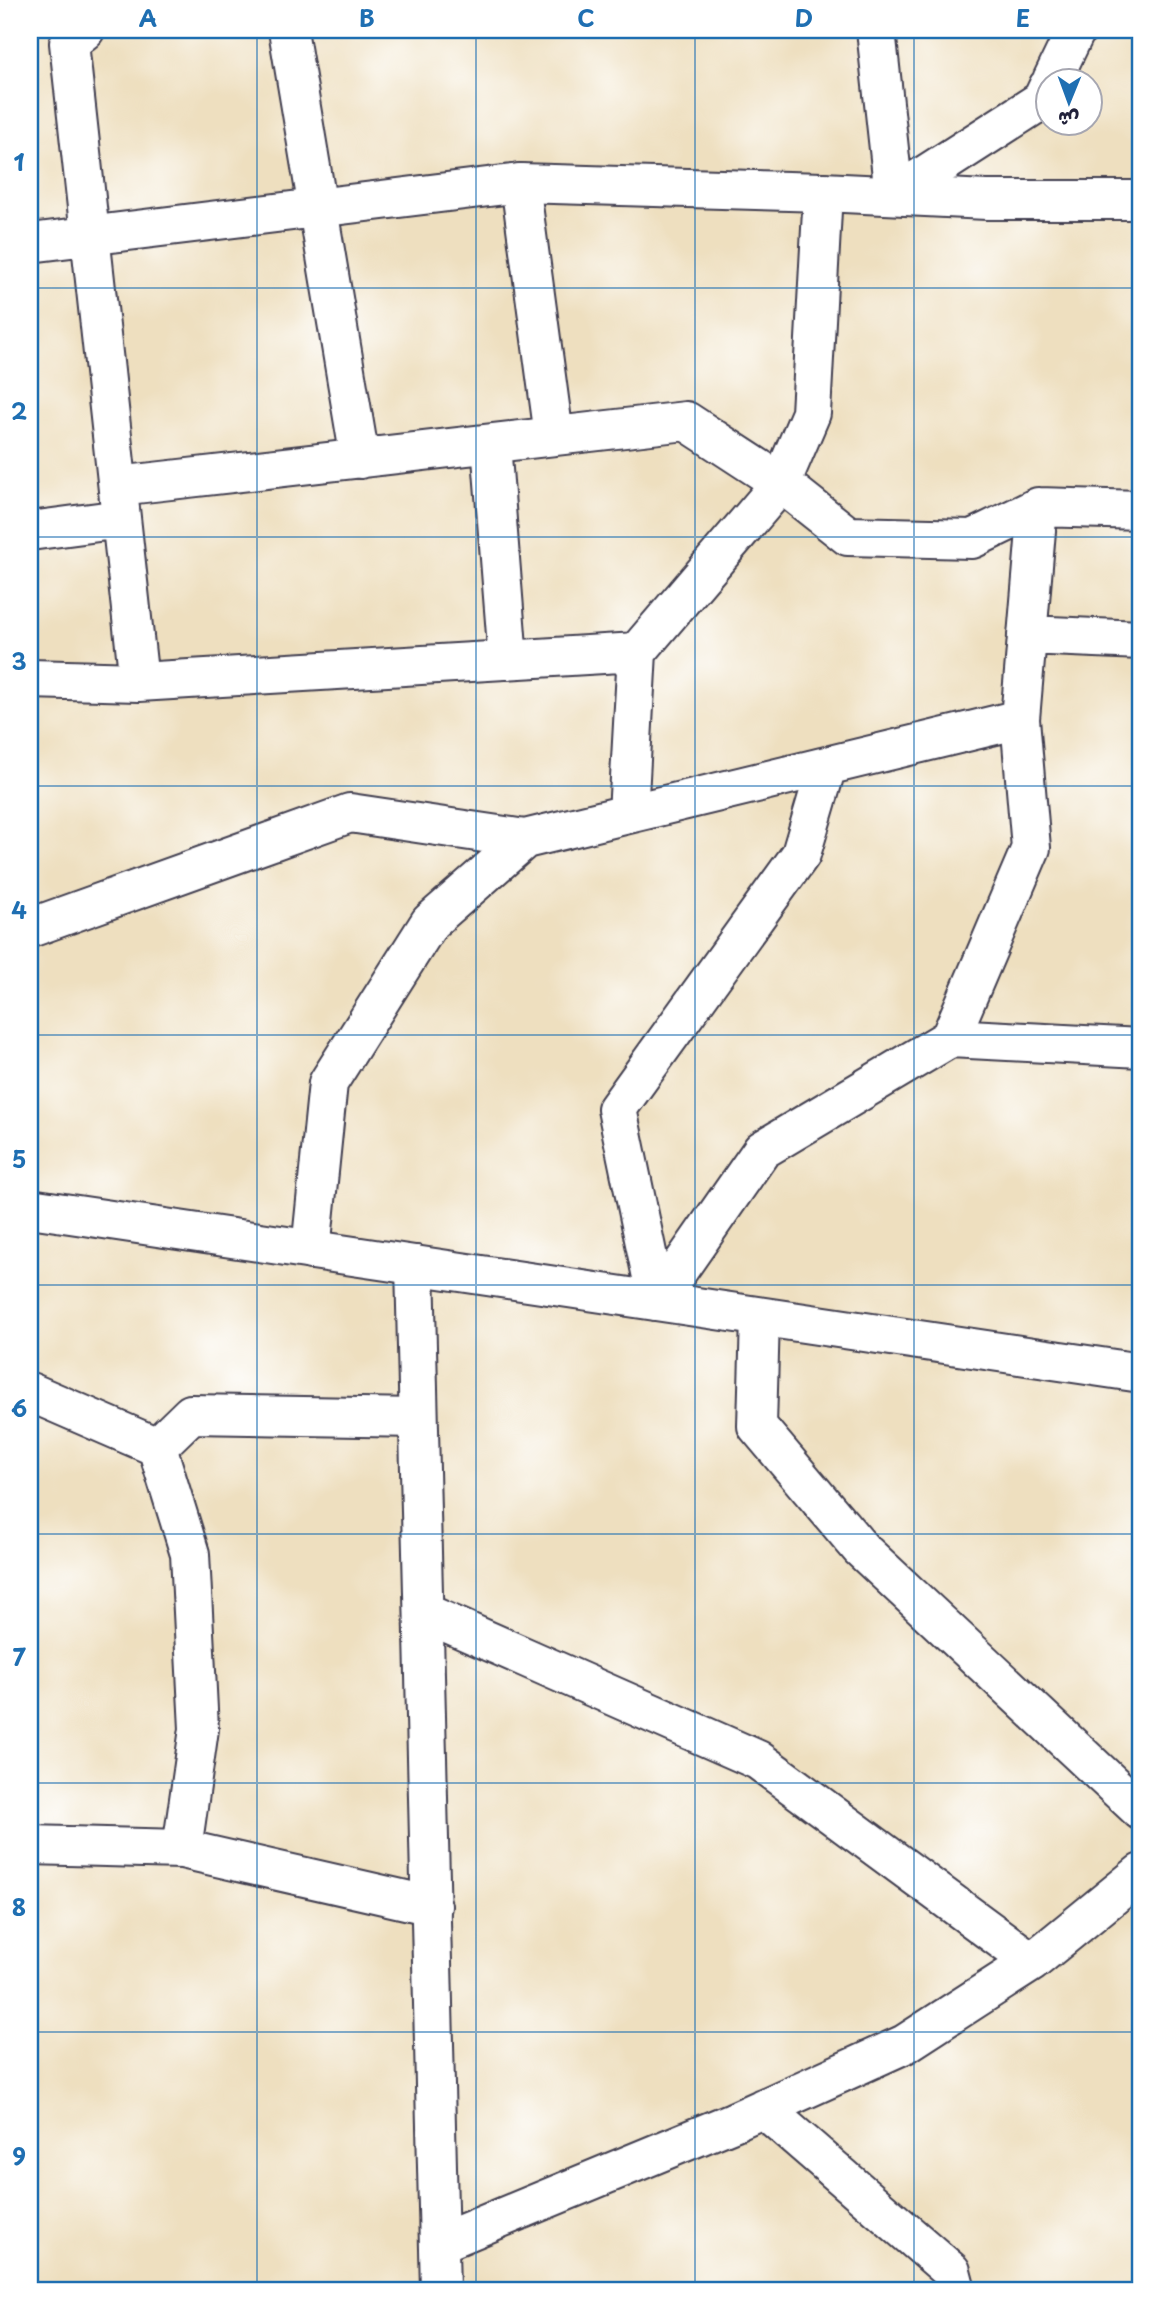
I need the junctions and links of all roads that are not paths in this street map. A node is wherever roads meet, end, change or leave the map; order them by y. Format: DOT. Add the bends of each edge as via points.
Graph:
graph roads {
  1 [pos="85,30"];
  2 [pos="288,30"];
  3 [pos="876,30"];
  4 [pos="1077,31"];
  5 [pos="1059,66"];
  6 [pos="1034,105"];
  7 [pos="520,183"];
  8 [pos="823,192"];
  9 [pos="894,195"];
  10 [pos="1141,201"];
  11 [pos="318,208"];
  12 [pos="91,235"];
  13 [pos="30,243"];
  14 [pos="554,436"];
  15 [pos="491,444"];
  16 [pos="360,459"];
  17 [pos="781,483"];
  18 [pos="120,503"];
  19 [pos="1038,507"];
  20 [pos="1141,510"];
  21 [pos="30,531"];
  22 [pos="1027,635"];
  23 [pos="1141,640"];
  24 [pos="637,652"];
  25 [pos="508,660"];
  26 [pos="30,679"];
  27 [pos="139,682"];
  28 [pos="1020,719"];
  29 [pos="827,766"];
  30 [pos="628,814"];
  31 [pos="525,839"];
  32 [pos="30,928"];
  33 [pos="950,1038"];
  34 [pos="1141,1048"];
  35 [pos="30,1208"];
  36 [pos="311,1250"];
  37 [pos="415,1265"];
  38 [pos="657,1301"];
  39 [pos="760,1317"];
  40 [pos="1141,1373"];
  41 [pos="30,1392"];
  42 [pos="418,1418"];
  43 [pos="157,1447"];
  44 [pos="425,1613"];
  45 [pos="1141,1811"];
  46 [pos="30,1845"];
  47 [pos="182,1849"];
  48 [pos="1141,1873"];
  49 [pos="432,1906"];
  50 [pos="1032,1962"];
  51 [pos="763,2108"];
  52 [pos="440,2243"];
  53 [pos="440,2290"];
  54 [pos="956,2290"];
  1 -- 12 [label="street" via="69,43"];
  2 -- 11 [label="street"];
  3 -- 9 [label="street"];
  4 -- 5 [label="street"];
  6 -- 9 [label="street"];
  7 -- 8 [label="street"];
  7 -- 11 [label="street"];
  7 -- 14 [label="street"];
  8 -- 9 [label="street"];
  8 -- 17 [label="street" via="811,413"];
  9 -- 10 [label="street"];
  11 -- 12 [label="street"];
  11 -- 16 [label="street"];
  12 -- 13 [label="street"];
  12 -- 18 [label="street"];
  14 -- 15 [label="street"];
  14 -- 17 [label="street" via="686,421"];
  15 -- 16 [label="street"];
  15 -- 25 [label="street"];
  16 -- 18 [label="street"];
  17 -- 19 [label="street" via="848,536 972,540"];
  17 -- 24 [label="street"];
  18 -- 21 [label="street"];
  18 -- 27 [label="street"];
  19 -- 20 [label="street"];
  19 -- 22 [label="street"];
  22 -- 23 [label="street"];
  22 -- 28 [label="street"];
  24 -- 25 [label="street"];
  24 -- 30 [label="street"];
  25 -- 27 [label="street"];
  26 -- 27 [label="street"];
  28 -- 29 [label="street"];
  28 -- 33 [label="street" via="1031,848"];
  29 -- 30 [label="street"];
  29 -- 38 [label="street" via="802,854 617,1109"];
  30 -- 31 [label="street"];
  31 -- 32 [label="street" via="350,813"];
  31 -- 36 [label="street" via="430,922 328,1083"];
  33 -- 34 [label="street"];
  33 -- 38 [label="street" via="761,1150"];
  35 -- 36 [label="street"];
  36 -- 37 [label="street"];
  37 -- 38 [label="street"];
  37 -- 42 [label="street"];
  38 -- 39 [label="street"];
  39 -- 40 [label="street"];
  39 -- 45 [label="street" via="757,1426 861,1549"];
  41 -- 43 [label="street"];
  42 -- 43 [label="street" via="191,1414"];
  42 -- 44 [label="street"];
  43 -- 47 [label="street" via="190,1554 199,1729"];
  44 -- 49 [label="street"];
  44 -- 50 [label="street" via="758,1760"];
  46 -- 47 [label="street"];
  47 -- 49 [label="street"];
  48 -- 50 [label="street"];
  49 -- 52 [label="street"];
  50 -- 51 [label="street" via="905,2044"];
  51 -- 52 [label="street"];
  51 -- 54 [label="street" via="951,2271"];
  52 -- 53 [label="street"];
}
